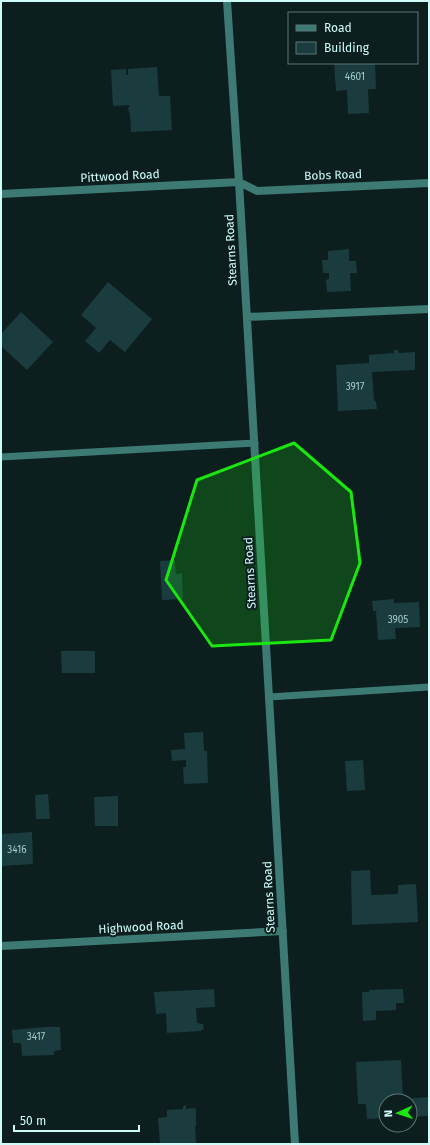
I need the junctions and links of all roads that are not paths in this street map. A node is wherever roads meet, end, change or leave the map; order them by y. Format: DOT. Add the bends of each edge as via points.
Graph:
graph roads {
  1 [pos="227,1"];
  2 [pos="239,182"];
  3 [pos="429,183"];
  4 [pos="1,194"];
  5 [pos="429,308"];
  6 [pos="247,317"];
  7 [pos="254,443"];
  8 [pos="1,457"];
  9 [pos="429,687"];
  10 [pos="270,697"];
  11 [pos="283,931"];
  12 [pos="1,946"];
  13 [pos="295,1144"];
  1 -- 2 [label="street, Stearns Road"];
  2 -- 3 [label="street, Bobs Road" via="257,191"];
  2 -- 4 [label="street, Pittwood Road"];
  2 -- 6 [label="street, Stearns Road"];
  5 -- 6 [label="street"];
  6 -- 7 [label="street, Stearns Road"];
  7 -- 8 [label="lane"];
  7 -- 10 [label="street, Stearns Road"];
  9 -- 10 [label="lane"];
  10 -- 11 [label="street, Stearns Road"];
  11 -- 12 [label="street, Highwood Road"];
  11 -- 13 [label="street, Stearns Road"];
}
